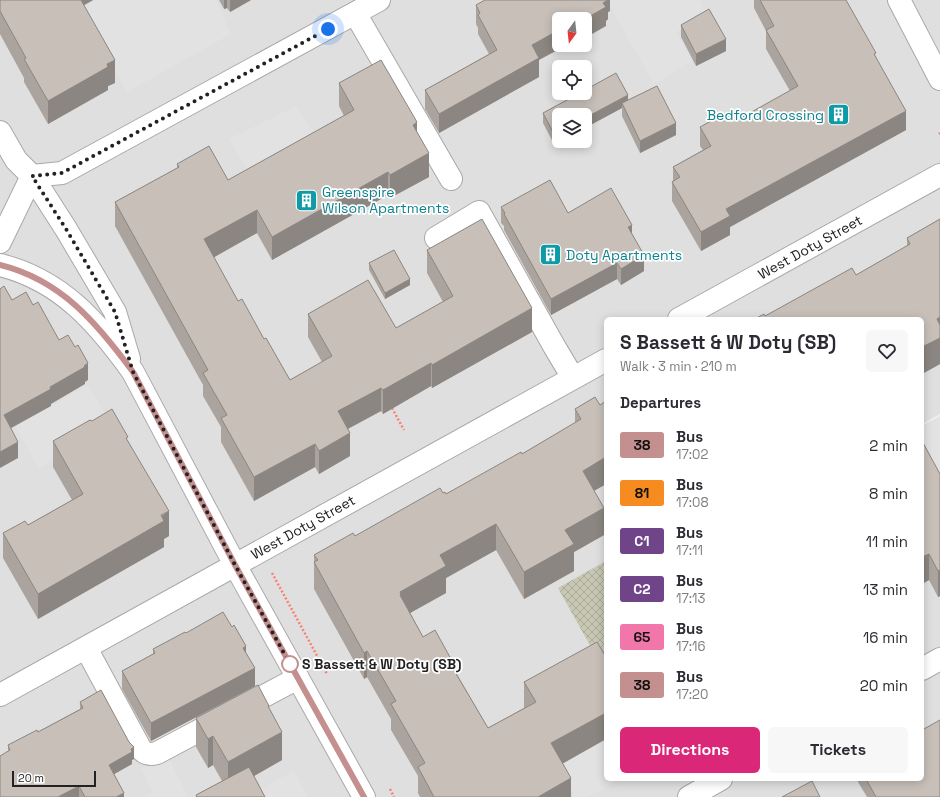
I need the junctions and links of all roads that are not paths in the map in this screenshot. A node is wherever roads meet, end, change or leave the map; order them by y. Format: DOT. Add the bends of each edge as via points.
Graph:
graph roads {
  1 [pos="380,0"];
  2 [pos="898,0"];
  3 [pos="355,13"];
  4 [pos="940,79"];
  5 [pos="0,132"];
  6 [pos="940,174"];
  7 [pos="32,176"];
  8 [pos="451,179"];
  9 [pos="436,238"];
  10 [pos="0,242"];
  11 [pos="0,265"];
  12 [pos="683,317"];
  13 [pos="604,361"];
  14 [pos="133,372"];
  15 [pos="573,378"];
  16 [pos="235,565"];
  17 [pos="86,648"];
  18 [pos="940,659"];
  19 [pos="924,668"];
  20 [pos="298,678"];
  21 [pos="0,695"];
  22 [pos="718,781"];
  23 [pos="364,797"];
  24 [pos="689,797"];
  1 -- 3 [label="street"];
  2 -- 4 [label="street"];
  3 -- 7 [label="street" via="62,173"];
  3 -- 8 [label="street"];
  5 -- 7 [label="street" via="16,160"];
  6 -- 12 [label="street, West Doty Street"];
  7 -- 10 [label="street"];
  7 -- 14 [label="street" via="115,312"];
  9 -- 15 [label="street" via="479,212"];
  11 -- 14 [label="street" via="37,278 71,301 113,344"];
  13 -- 15 [label="street, West Doty Street"];
  14 -- 16 [label="street"];
  15 -- 16 [label="street, West Doty Street"];
  16 -- 17 [label="street, West Doty Street"];
  16 -- 20 [label="street"];
  17 -- 20 [label="street" via="140,748 144,753 150,754"];
  17 -- 21 [label="street, West Doty Street"];
  18 -- 19 [label="street"];
  20 -- 23 [label="street"];
  22 -- 24 [label="street"];
}
